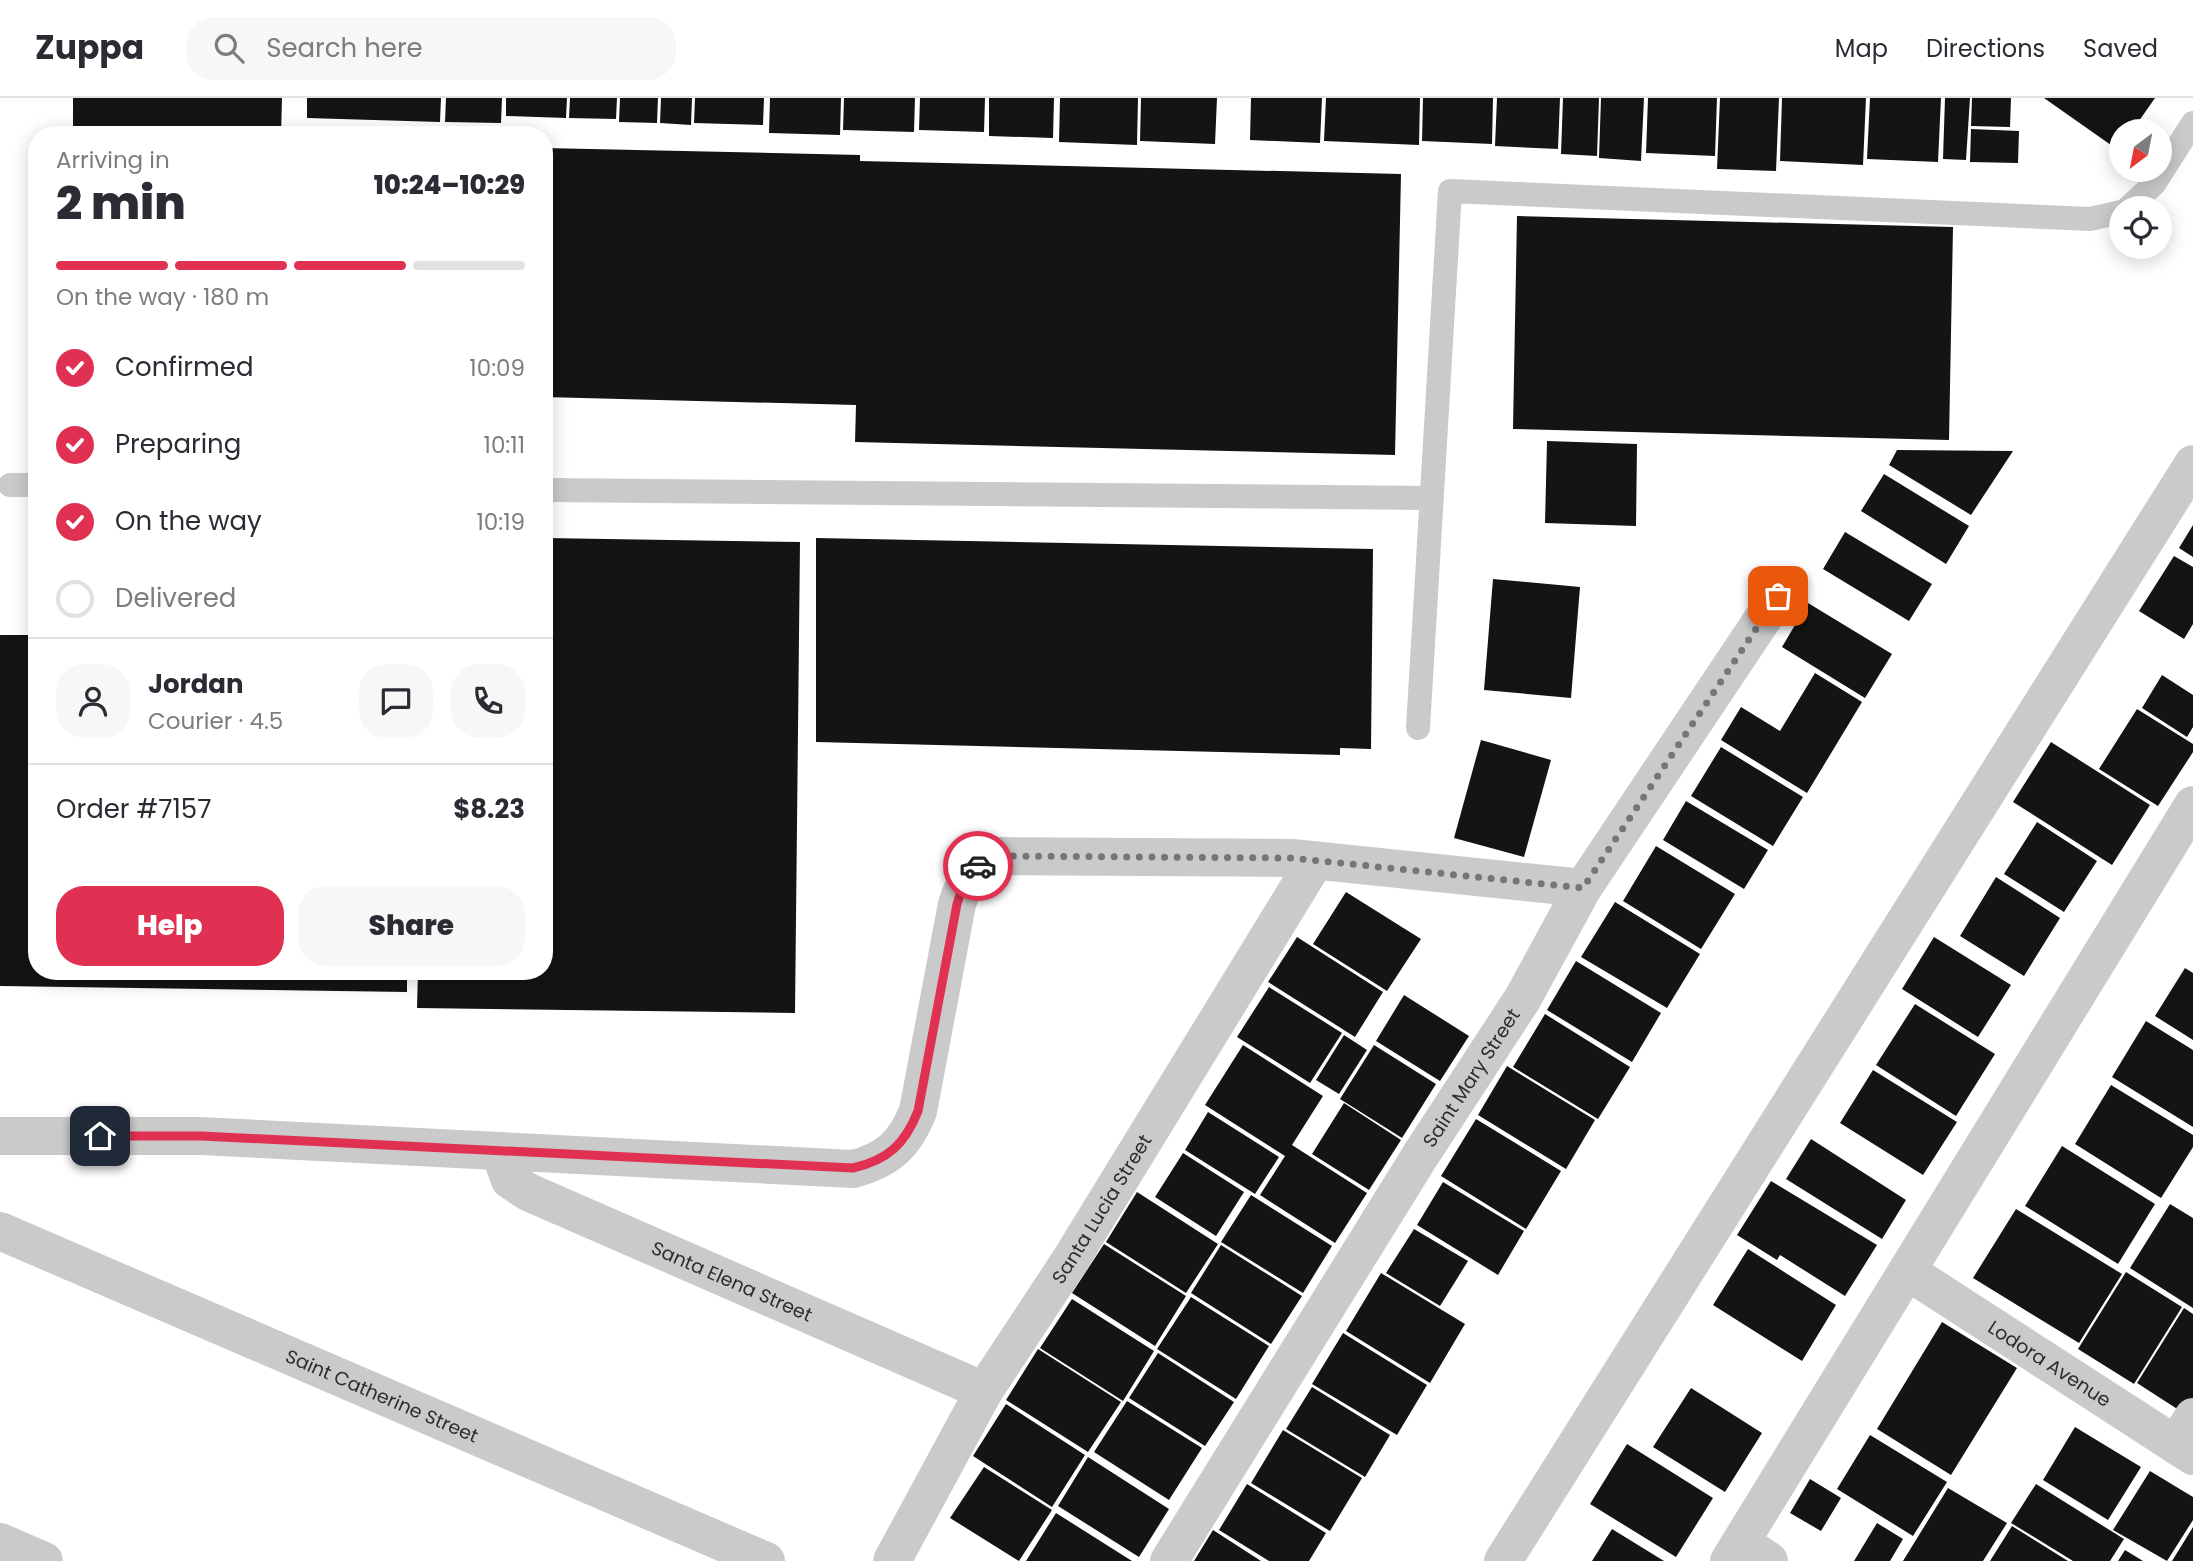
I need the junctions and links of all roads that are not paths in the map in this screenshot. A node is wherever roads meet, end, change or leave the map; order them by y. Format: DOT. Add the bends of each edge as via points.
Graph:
graph roads {
  1 [pos="2193,123"];
  2 [pos="2141,196"];
  3 [pos="2109,215"];
  4 [pos="2193,464"];
  5 [pos="10,485"];
  6 [pos="28,485"];
  7 [pos="553,490"];
  8 [pos="1432,498"];
  9 [pos="1778,596"];
  10 [pos="1418,727"];
  11 [pos="2193,805"];
  12 [pos="1315,861"];
  13 [pos="1583,888"];
  14 [pos="0,1136"];
  15 [pos="500,1153"];
  16 [pos="0,1231"];
  17 [pos="1907,1271"];
  18 [pos="984,1391"];
  19 [pos="2187,1439"];
  20 [pos="1746,1555"];
  21 [pos="766,1561"];
  22 [pos="892,1561"];
  23 [pos="1168,1561"];
  24 [pos="1503,1561"];
  1 -- 2 [label="lane" via="2154,184"];
  3 -- 8 [label="lane" via="2090,219 1450,191"];
  4 -- 24 [label="street"];
  5 -- 6 [label="lane"];
  7 -- 8 [label="lane"];
  8 -- 10 [label="lane"];
  9 -- 13 [label="street, Saint Mary Street"];
  11 -- 17 [label="street"];
  12 -- 13 [label="street"];
  12 -- 15 [label="street" via="997,856 980,865 965,879 957,904 918,1111 897,1149 875,1163 853,1168"];
  12 -- 18 [label="street, Santa Lucia Street" via="1071,1259"];
  13 -- 23 [label="street, Saint Mary Street" via="1523,998"];
  14 -- 15 [label="street" via="201,1136"];
  15 -- 18 [label="street, Santa Elena Street" via="510,1180 528,1192"];
  16 -- 21 [label="street, Saint Catherine Street"];
  17 -- 19 [label="street, Lodora Avenue"];
  17 -- 20 [label="street"];
  18 -- 22 [label="street, Santa Lucia Street"];
}
